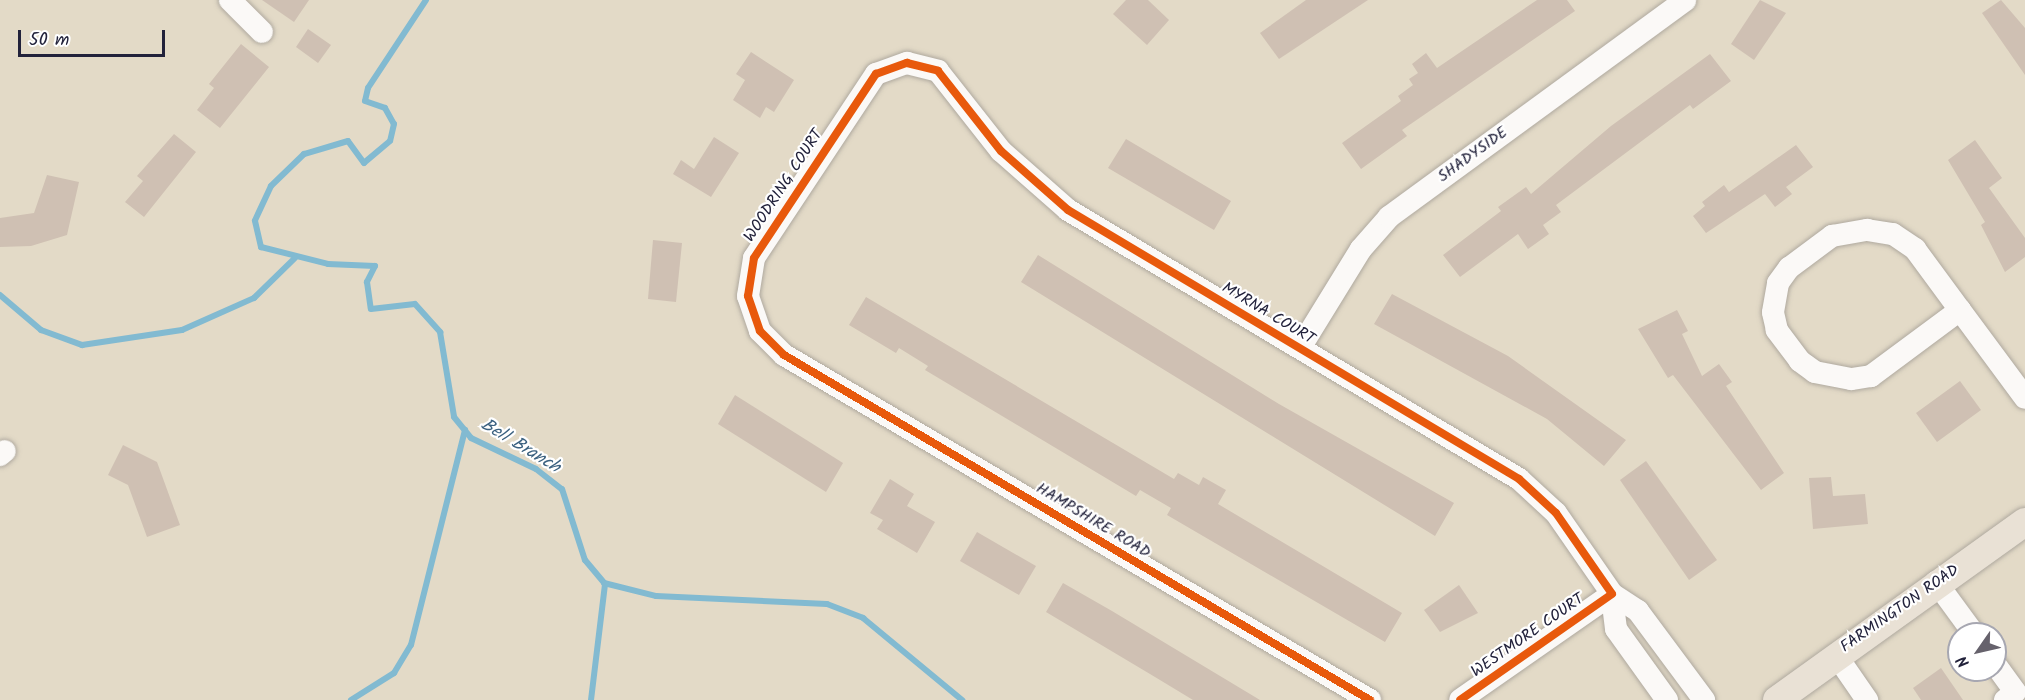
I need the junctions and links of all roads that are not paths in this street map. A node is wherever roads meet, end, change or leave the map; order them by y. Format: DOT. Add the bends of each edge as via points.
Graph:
graph roads {
  1 [pos="230,0"];
  2 [pos="1685,0"];
  3 [pos="262,32"];
  4 [pos="907,63"];
  5 [pos="1960,309"];
  6 [pos="1300,348"];
  7 [pos="838,387"];
  8 [pos="2025,398"];
  9 [pos="2025,522"];
  10 [pos="1936,582"];
  11 [pos="1612,594"];
  12 [pos="1965,622"];
  13 [pos="1836,655"];
  14 [pos="2007,681"];
  15 [pos="1370,700"];
  16 [pos="1460,700"];
  17 [pos="1667,700"];
  18 [pos="1704,700"];
  19 [pos="1777,700"];
  20 [pos="1867,700"];
  21 [pos="2005,700"];
  1 -- 3 [label="street"];
  2 -- 6 [label="street, SHADYSIDE" via="1389,217 1361,249"];
  4 -- 6 [label="street, MYRNA COURT" via="929,66 947,78 1001,151 1068,210"];
  4 -- 7 [label="street, WOODRING COURT" via="885,68 866,84 750,270 748,296 760,332 784,355"];
  5 -- 5 [label="street" via="1915,249 1893,234 1867,230 1832,236 1789,268 1778,283 1773,312 1777,330 1800,361 1815,372 1851,379 1871,376"];
  5 -- 8 [label="street"];
  6 -- 11 [label="street, MYRNA COURT" via="1519,479 1577,539"];
  7 -- 15 [label="street, HAMPSHIRE ROAD"];
  9 -- 10 [label="main road, FARMINGTON ROAD"];
  10 -- 12 [label="street"];
  10 -- 13 [label="main road, FARMINGTON ROAD"];
  11 -- 16 [label="street, WESTMORE COURT"];
  11 -- 17 [label="street, MYRNA COURT" via="1616,629"];
  11 -- 18 [label="street, MYRNA COURT" via="1638,611"];
  13 -- 19 [label="main road, FARMINGTON ROAD"];
  13 -- 20 [label="street"];
  14 -- 21 [label="street" via="2015,692"];
}
